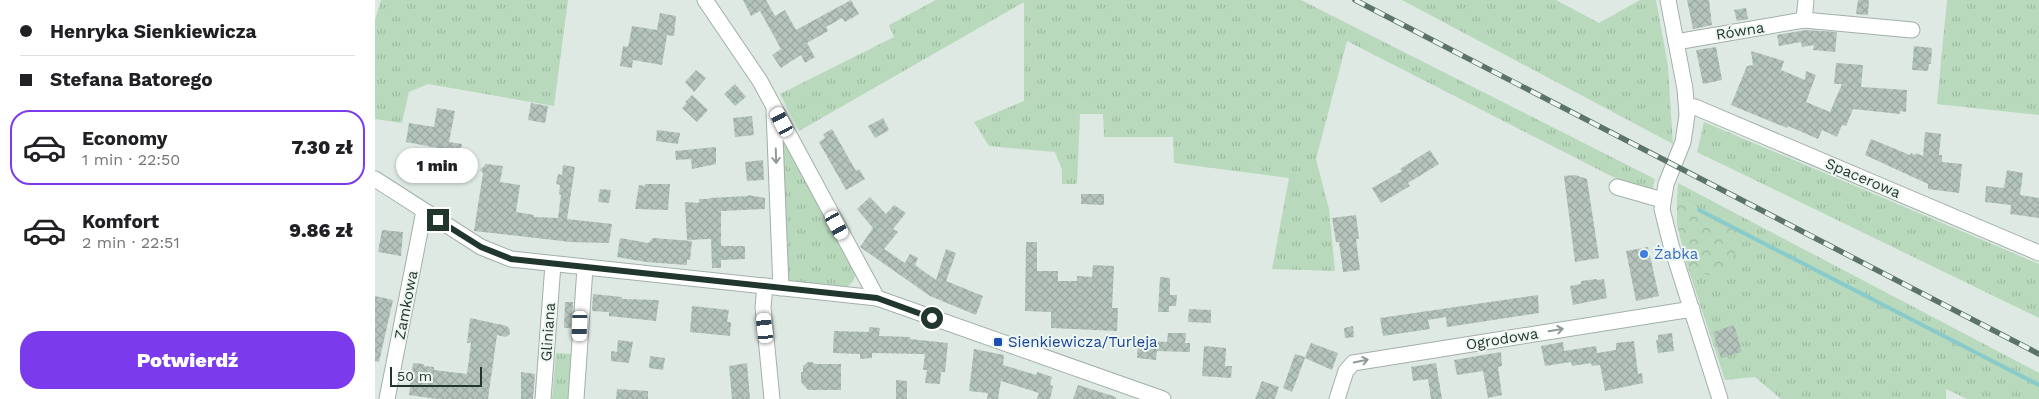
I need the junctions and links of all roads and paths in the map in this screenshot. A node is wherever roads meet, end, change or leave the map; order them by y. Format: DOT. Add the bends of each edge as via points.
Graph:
graph roads {
  1 [pos="705,0"];
  2 [pos="1668,0"];
  3 [pos="1806,0"];
  4 [pos="1804,20"];
  5 [pos="1912,30"];
  6 [pos="1676,42"];
  7 [pos="1687,106"];
  8 [pos="774,107"];
  9 [pos="375,179"];
  10 [pos="1617,187"];
  11 [pos="1662,200"];
  12 [pos="424,211"];
  13 [pos="2039,253"];
  14 [pos="553,264"];
  15 [pos="585,268"];
  16 [pos="765,286"];
  17 [pos="781,288"];
  18 [pos="877,298"];
  19 [pos="1692,309"];
  20 [pos="1142,395"];
  21 [pos="387,399"];
  22 [pos="543,399"];
  23 [pos="576,399"];
  24 [pos="772,399"];
  25 [pos="1163,399"];
  26 [pos="1337,399"];
  27 [pos="1720,399"];
  1 -- 8 [label="street"];
  2 -- 6 [label="street"];
  3 -- 4 [label="street"];
  4 -- 5 [label="street, Równa"];
  4 -- 6 [label="street, Równa"];
  6 -- 7 [label="street"];
  7 -- 11 [label="street" via="1683,142 1665,184"];
  7 -- 13 [label="street, Spacerowa"];
  8 -- 17 [label="street, one-way"];
  8 -- 18 [label="street"];
  9 -- 12 [label="street"];
  10 -- 11 [label="street"];
  11 -- 19 [label="street" via="1663,218"];
  12 -- 14 [label="street" via="493,253 511,259"];
  12 -- 21 [label="street, Zamkowa"];
  14 -- 15 [label="street"];
  14 -- 22 [label="street, Gliniana"];
  15 -- 16 [label="street"];
  15 -- 23 [label="street"];
  16 -- 17 [label="street"];
  16 -- 24 [label="street" via="764,312"];
  17 -- 18 [label="street"];
  18 -- 20 [label="street"];
  26 -- 19 [label="street, Ogrodowa, one-way" via="1346,371 1353,362"];
  19 -- 27 [label="street"];
  20 -- 25 [label="street"];
}
